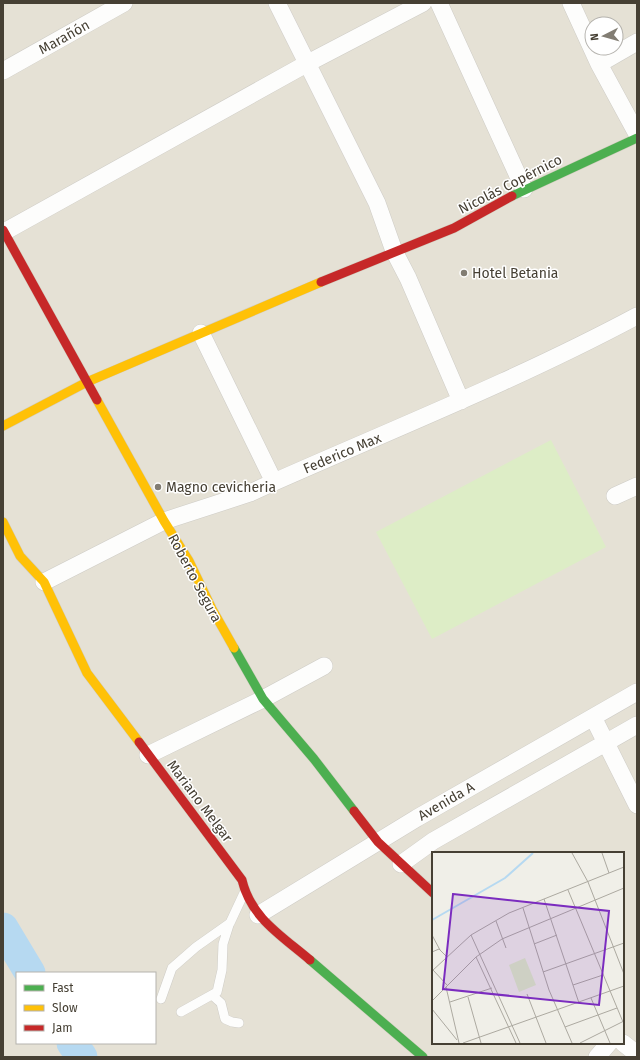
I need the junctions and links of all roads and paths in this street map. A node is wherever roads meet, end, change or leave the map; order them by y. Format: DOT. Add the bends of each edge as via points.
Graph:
graph roads {
  1 [pos="124,3"];
  2 [pos="277,3"];
  3 [pos="423,3"];
  4 [pos="438,3"];
  5 [pos="571,3"];
  6 [pos="637,42"];
  7 [pos="308,63"];
  8 [pos="599,64"];
  9 [pos="3,71"];
  10 [pos="637,134"];
  11 [pos="637,138"];
  12 [pos="524,189"];
  13 [pos="3,232"];
  14 [pos="394,251"];
  15 [pos="637,316"];
  16 [pos="201,333"];
  17 [pos="86,382"];
  18 [pos="461,402"];
  19 [pos="3,426"];
  20 [pos="274,482"];
  21 [pos="637,486"];
  22 [pos="615,496"];
  23 [pos="164,520"];
  24 [pos="3,522"];
  25 [pos="44,582"];
  26 [pos="324,666"];
  27 [pos="637,692"];
  28 [pos="263,699"];
  29 [pos="593,717"];
  30 [pos="637,725"];
  31 [pos="606,743"];
  32 [pos="148,755"];
  33 [pos="637,805"];
  34 [pos="378,842"];
  35 [pos="401,864"];
  36 [pos="432,891"];
  37 [pos="245,892"];
  38 [pos="258,915"];
  39 [pos="230,923"];
  40 [pos="212,995"];
  41 [pos="161,999"];
  42 [pos="181,1012"];
  43 [pos="239,1023"];
  44 [pos="608,1044"];
  45 [pos="422,1056"];
  46 [pos="597,1057"];
  1 -- 9 [label="street, Marañón"];
  2 -- 7 [label="street"];
  3 -- 7 [label="street"];
  4 -- 12 [label="street"];
  5 -- 8 [label="street"];
  6 -- 8 [label="street"];
  7 -- 13 [label="street"];
  7 -- 14 [label="street" via="377,203"];
  8 -- 10 [label="street"];
  11 -- 12 [label="street, Nicolás Copérnico"];
  12 -- 14 [label="street, Nicolás Copérnico" via="454,228"];
  13 -- 17 [label="street, Roberto Segura"];
  14 -- 16 [label="street, Nicolás Copérnico"];
  14 -- 18 [label="street"];
  15 -- 18 [label="street, Federico Max" via="574,350"];
  16 -- 17 [label="street, Nicolás Copérnico"];
  16 -- 20 [label="street"];
  17 -- 19 [label="street, Nicolás Copérnico"];
  17 -- 23 [label="street, Roberto Segura"];
  18 -- 20 [label="street, Federico Max"];
  20 -- 23 [label="street, Federico Max" via="250,493"];
  21 -- 22 [label="street"];
  23 -- 25 [label="street, Federico Max"];
  23 -- 28 [label="street, Roberto Segura" via="190,561 212,609"];
  24 -- 25 [label="street, Mariano Melgar" via="20,556"];
  25 -- 32 [label="street, Mariano Melgar" via="87,674"];
  26 -- 28 [label="street"];
  27 -- 29 [label="street, Avenida A"];
  28 -- 32 [label="street"];
  28 -- 34 [label="street, Roberto Segura" via="314,759"];
  29 -- 31 [label="street"];
  29 -- 34 [label="street, Avenida A"];
  30 -- 31 [label="street, Avenida A"];
  31 -- 33 [label="street"];
  31 -- 35 [label="street, Avenida A" via="433,841"];
  32 -- 37 [label="street, Mariano Melgar" via="242,880"];
  34 -- 35 [label="street, Roberto Segura"];
  34 -- 38 [label="street, Avenida A"];
  35 -- 36 [label="street, Roberto Segura"];
  37 -- 38 [label="street, Mariano Melgar"];
  37 -- 39 [label="lane"];
  38 -- 45 [label="street, Mariano Melgar"];
  39 -- 40 [label="lane" via="222,944 222,970 217,992"];
  39 -- 41 [label="lane" via="172,968"];
  40 -- 42 [label="lane"];
  40 -- 43 [label="lane" via="221,1003 225,1019"];
  44 -- 46 [label="street"];
}
